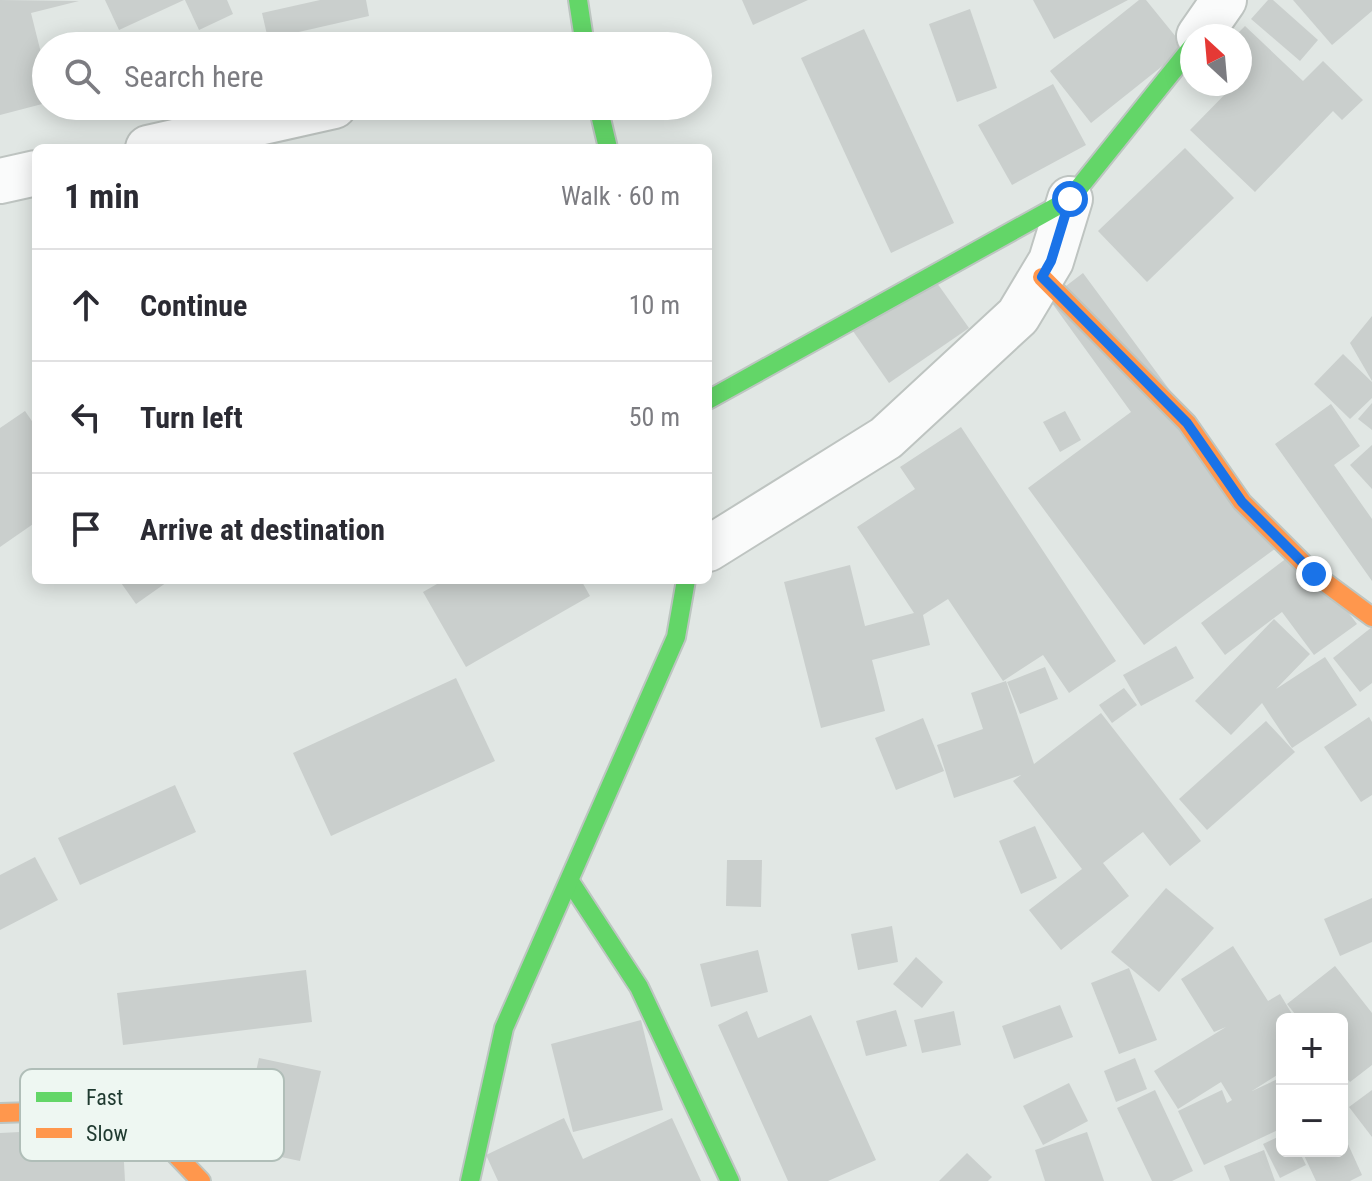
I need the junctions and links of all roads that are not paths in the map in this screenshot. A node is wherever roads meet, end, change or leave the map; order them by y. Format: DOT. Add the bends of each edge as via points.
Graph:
graph roads {
  1 [pos="578,0"];
  2 [pos="1224,0"];
  3 [pos="1207,24"];
  4 [pos="583,32"];
  5 [pos="1180,62"];
  6 [pos="272,120"];
  7 [pos="601,120"];
  8 [pos="166,144"];
  9 [pos="607,144"];
  10 [pos="32,174"];
  11 [pos="0,181"];
  12 [pos="1070,199"];
  13 [pos="1042,277"];
  14 [pos="712,398"];
  15 [pos="712,547"];
  16 [pos="685,584"];
  17 [pos="1372,617"];
  18 [pos="571,883"];
  19 [pos="20,1112"];
  20 [pos="0,1113"];
  21 [pos="182,1161"];
  22 [pos="201,1181"];
  23 [pos="470,1181"];
  24 [pos="730,1181"];
  1 -- 4 [label="street"];
  2 -- 3 [label="street"];
  5 -- 12 [label="street"];
  6 -- 8 [label="street"];
  7 -- 9 [label="street"];
  10 -- 11 [label="street"];
  12 -- 13 [label="street"];
  12 -- 14 [label="street"];
  13 -- 15 [label="street" via="1018,316 886,438"];
  13 -- 17 [label="street" via="1187,423 1242,502 1314,574"];
  16 -- 18 [label="street" via="676,637"];
  18 -- 23 [label="street" via="504,1028"];
  18 -- 24 [label="street" via="639,987"];
  19 -- 20 [label="street"];
  21 -- 22 [label="street"];
}
